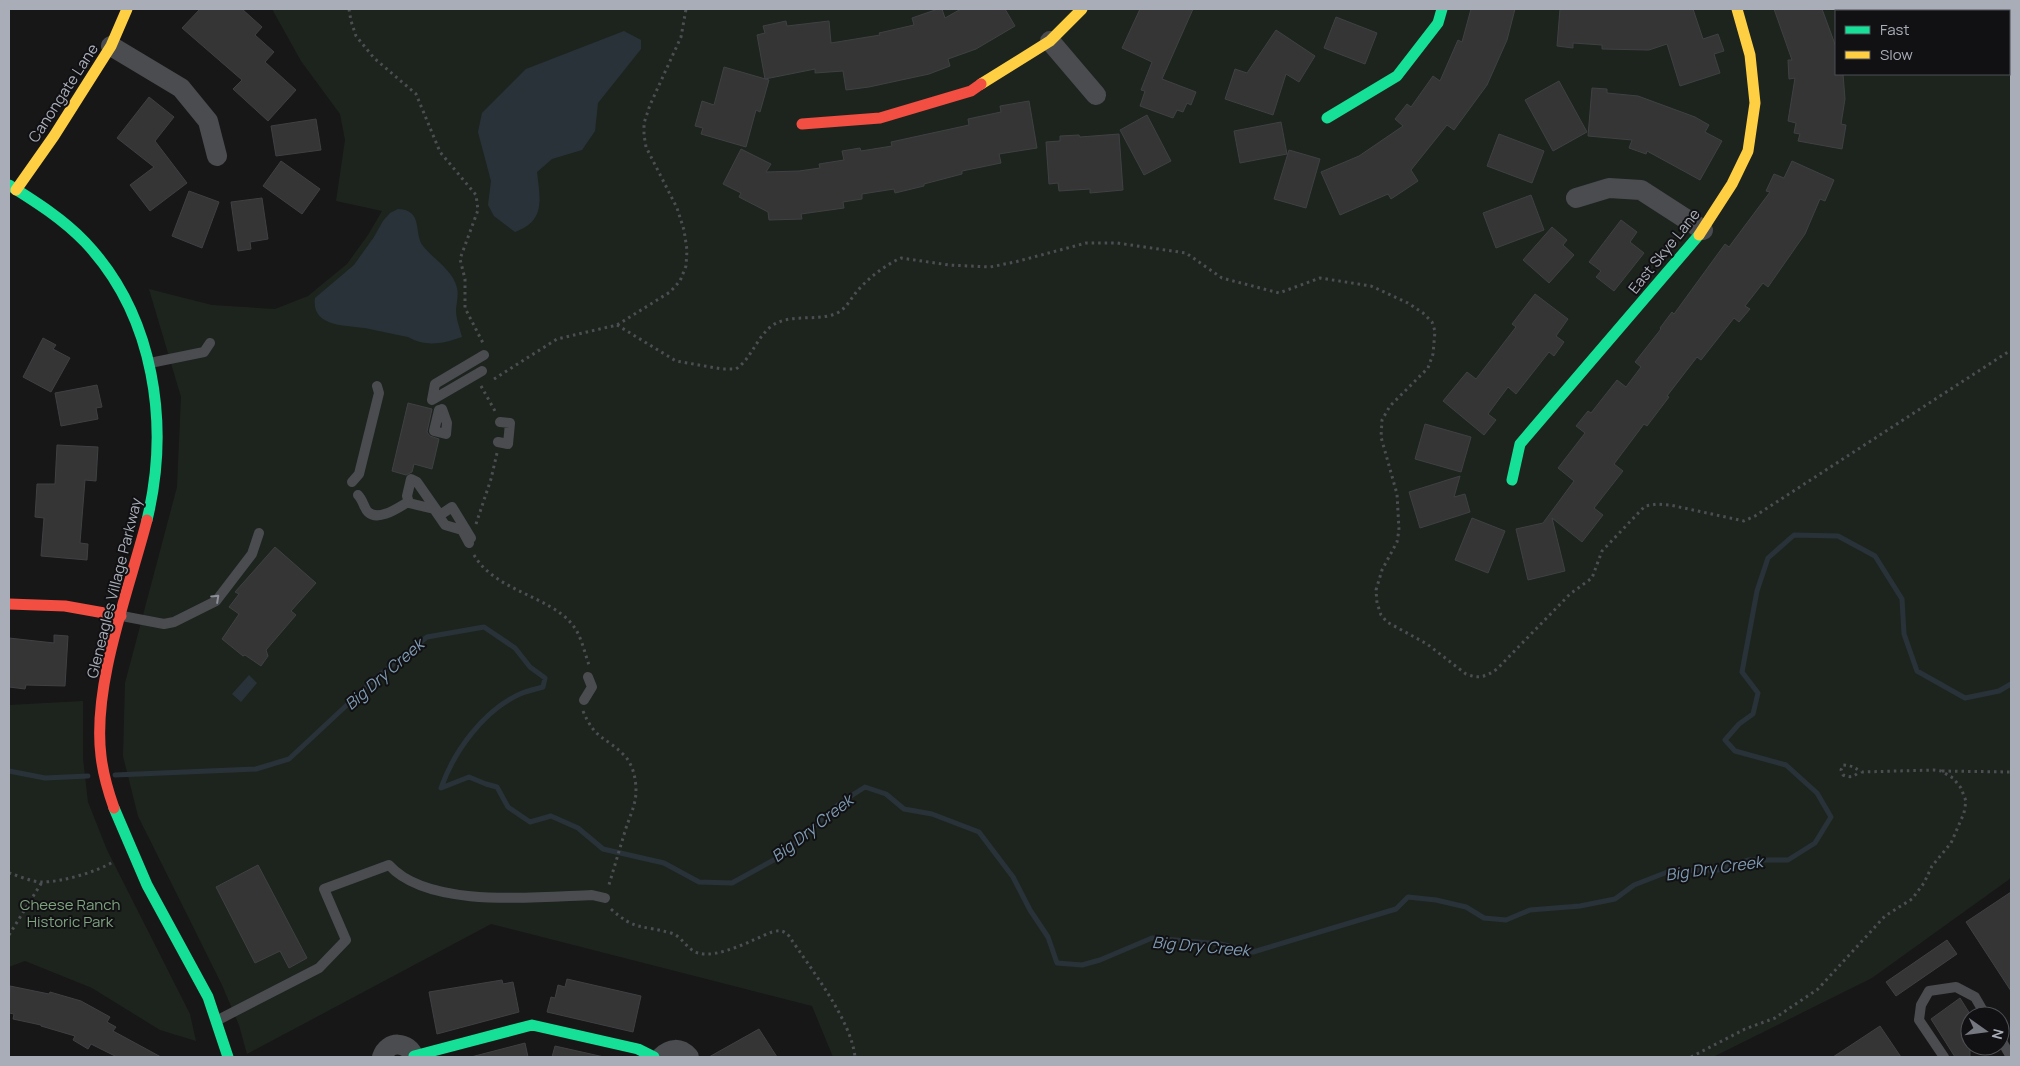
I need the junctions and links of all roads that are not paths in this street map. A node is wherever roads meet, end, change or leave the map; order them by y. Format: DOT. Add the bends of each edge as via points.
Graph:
graph roads {
  1 [pos="127,9"];
  2 [pos="1082,9"];
  3 [pos="1442,9"];
  4 [pos="1737,9"];
  5 [pos="1050,41"];
  6 [pos="111,46"];
  7 [pos="1096,95"];
  8 [pos="1327,118"];
  9 [pos="802,124"];
  10 [pos="217,156"];
  11 [pos="12,188"];
  12 [pos="1576,198"];
  13 [pos="1702,230"];
  14 [pos="210,343"];
  15 [pos="484,355"];
  16 [pos="149,363"];
  17 [pos="482,371"];
  18 [pos="377,386"];
  19 [pos="500,422"];
  20 [pos="498,442"];
  21 [pos="1512,480"];
  22 [pos="352,482"];
  23 [pos="358,495"];
  24 [pos="408,502"];
  25 [pos="259,533"];
  26 [pos="9,604"];
  27 [pos="121,616"];
  28 [pos="588,676"];
  29 [pos="584,700"];
  30 [pos="605,898"];
  31 [pos="1980,1006"];
  32 [pos="217,1020"];
  33 [pos="414,1056"];
  34 [pos="228,1057"];
  35 [pos="382,1057"];
  36 [pos="654,1057"];
  37 [pos="661,1057"];
  38 [pos="689,1057"];
  39 [pos="1944,1057"];
  1 -- 6 [label="street, Canongate Lane"];
  2 -- 5 [label="street"];
  3 -- 8 [label="street" via="1438,23 1397,76"];
  4 -- 13 [label="street, East Skye Lane" via="1750,55 1755,103 1748,151 1732,184"];
  5 -- 7 [label="street"];
  5 -- 9 [label="street" via="971,91 880,118"];
  6 -- 10 [label="street" via="181,88 208,121"];
  6 -- 11 [label="street, Canongate Lane" via="54,136"];
  11 -- 16 [label="street, Gleneagles Village Parkway" via="62,220 97,257 128,302"];
  12 -- 13 [label="street" via="1609,188 1641,190"];
  13 -- 21 [label="street, East Skye Lane" via="1520,444"];
  14 -- 16 [label="lane" via="204,352"];
  15 -- 17 [label="lane" via="435,384 432,400"];
  16 -- 27 [label="street, Gleneagles Village Parkway" via="157,405 154,487"];
  18 -- 22 [label="lane" via="379,393 359,474"];
  19 -- 20 [label="lane" via="510,423 508,444"];
  23 -- 24 [label="lane" via="372,514 389,513"];
  24 -- 24 [label="lane" via="434,509 445,525 462,530 470,540 452,507 440,515 417,482 411,479"];
  27 -- 25 [label="lane, one-way" via="164,624 216,601 252,554"];
  26 -- 27 [label="street" via="50,603"];
  27 -- 32 [label="street, Gleneagles Village Parkway" via="102,703 103,774 132,853"];
  28 -- 29 [label="lane" via="592,687"];
  30 -- 32 [label="lane" via="499,898 433,891 397,874 389,865 324,889 346,940 319,968"];
  31 -- 39 [label="lane" via="1975,998 1956,987 1929,992 1921,1005 1920,1020"];
  32 -- 34 [label="street, Gleneagles Village Parkway"];
  33 -- 35 [label="street" via="406,1046 397,1044 387,1049"];
  33 -- 36 [label="street" via="532,1025 638,1050"];
  37 -- 38 [label="street" via="674,1049"];
}
